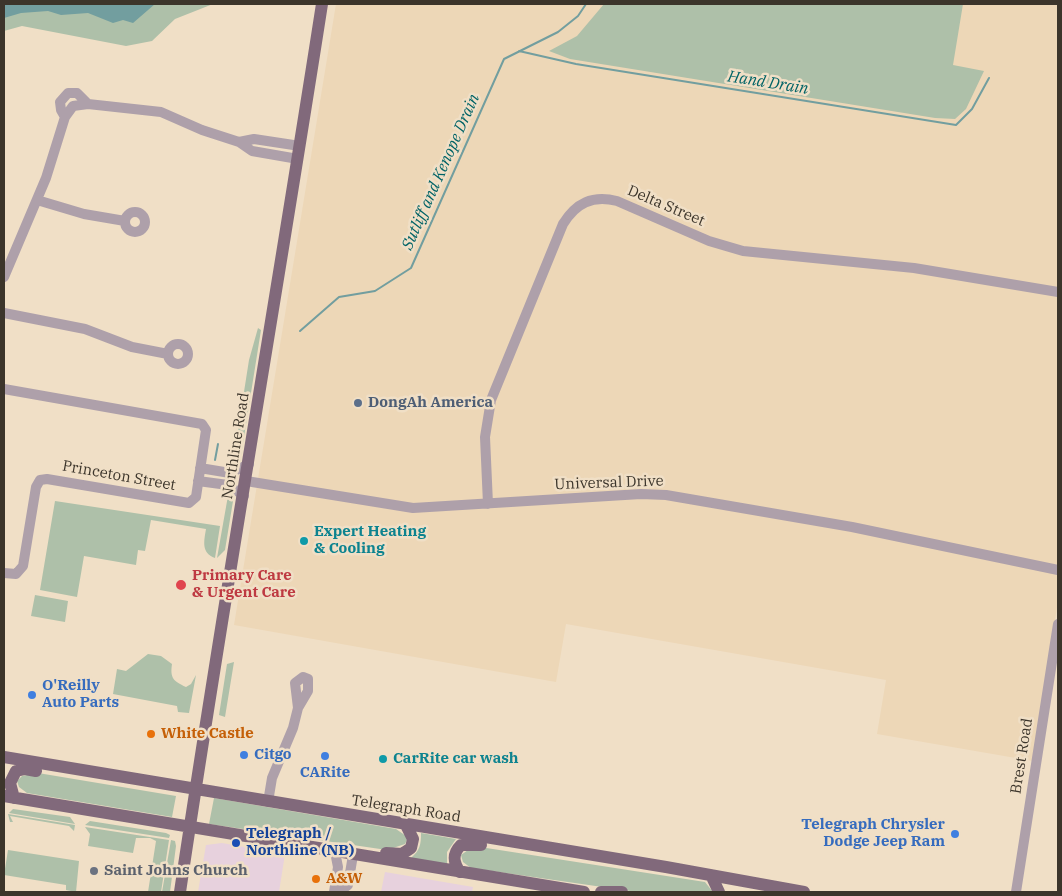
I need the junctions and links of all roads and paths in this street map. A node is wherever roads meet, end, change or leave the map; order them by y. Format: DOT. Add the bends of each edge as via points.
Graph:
graph roads {
  1 [pos="322,4"];
  2 [pos="239,142"];
  3 [pos="300,146"];
  4 [pos="298,159"];
  5 [pos="36,200"];
  6 [pos="125,221"];
  7 [pos="4,276"];
  8 [pos="1058,292"];
  9 [pos="6,316"];
  10 [pos="168,354"];
  11 [pos="4,389"];
  12 [pos="249,464"];
  13 [pos="200,468"];
  14 [pos="198,481"];
  15 [pos="246,481"];
  16 [pos="244,496"];
  17 [pos="488,504"];
  18 [pos="1058,570"];
  19 [pos="4,573"];
  20 [pos="1058,624"];
  21 [pos="298,708"];
  22 [pos="4,757"];
  23 [pos="170,786"];
  24 [pos="195,790"];
  25 [pos="9,797"];
  26 [pos="268,802"];
  27 [pos="406,825"];
  28 [pos="189,828"];
  29 [pos="272,842"];
  30 [pos="335,852"];
  31 [pos="354,855"];
  32 [pos="594,856"];
  33 [pos="460,872"];
  34 [pos="711,875"];
  35 [pos="180,892"];
  36 [pos="334,892"];
  37 [pos="339,892"];
  38 [pos="584,892"];
  39 [pos="600,892"];
  40 [pos="622,892"];
  41 [pos="719,892"];
  42 [pos="804,892"];
  43 [pos="1016,892"];
  1 -- 3 [label="main road, Northline Road"];
  2 -- 3 [label="street" via="254,138"];
  2 -- 4 [label="street" via="252,151"];
  2 -- 5 [label="street" via="161,112 88,104 73,106"];
  3 -- 4 [label="main road, Northline Road"];
  4 -- 12 [label="main road, Northline Road"];
  5 -- 6 [label="street" via="84,214"];
  5 -- 7 [label="street"];
  8 -- 17 [label="street, Delta Street" via="906,267 743,251 709,241 617,202 601,198 588,200 575,208 563,224 494,390 485,437"];
  9 -- 10 [label="street" via="86,329 132,347"];
  11 -- 13 [label="street, Princeton Street" via="202,424 206,430"];
  12 -- 13 [label="street" via="230,473"];
  12 -- 15 [label="main road, Northline Road"];
  13 -- 14 [label="street, Princeton Street"];
  14 -- 16 [label="street, Princeton Street" via="228,485"];
  14 -- 19 [label="street, Princeton Street" via="196,497 189,503 40,480 36,487 23,566 16,574"];
  15 -- 16 [label="main road, Northline Road"];
  15 -- 17 [label="street, Universal Drive" via="414,508"];
  16 -- 24 [label="main road, Northline Road"];
  17 -- 18 [label="street, Universal Drive" via="666,495 852,527"];
  20 -- 43 [label="street, Brest Road"];
  21 -- 26 [label="street" via="272,778"];
  22 -- 23 [label="main road, Telegraph Road"];
  23 -- 24 [label="main road, Telegraph Road"];
  23 -- 25 [label="main road" via="149,789 20,769 12,776"];
  24 -- 26 [label="main road, Telegraph Road"];
  24 -- 28 [label="main road, Northline Road"];
  25 -- 28 [label="main road"];
  26 -- 27 [label="main road, Telegraph Road"];
  27 -- 29 [label="main road" via="413,843 407,853 402,854 309,840 282,838"];
  27 -- 32 [label="main road, Telegraph Road"];
  28 -- 29 [label="main road"];
  28 -- 35 [label="main road, Northline Road"];
  29 -- 30 [label="main road"];
  30 -- 31 [label="main road"];
  30 -- 36 [label="street" via="338,867"];
  31 -- 33 [label="main road"];
  31 -- 37 [label="street" via="348,885"];
  32 -- 33 [label="main road" via="556,857 461,844 454,854 454,862"];
  32 -- 34 [label="main road, Telegraph Road"];
  33 -- 38 [label="main road"];
  34 -- 41 [label="main road"];
  34 -- 42 [label="main road, Telegraph Road"];
  39 -- 40 [label="main road"];
}
